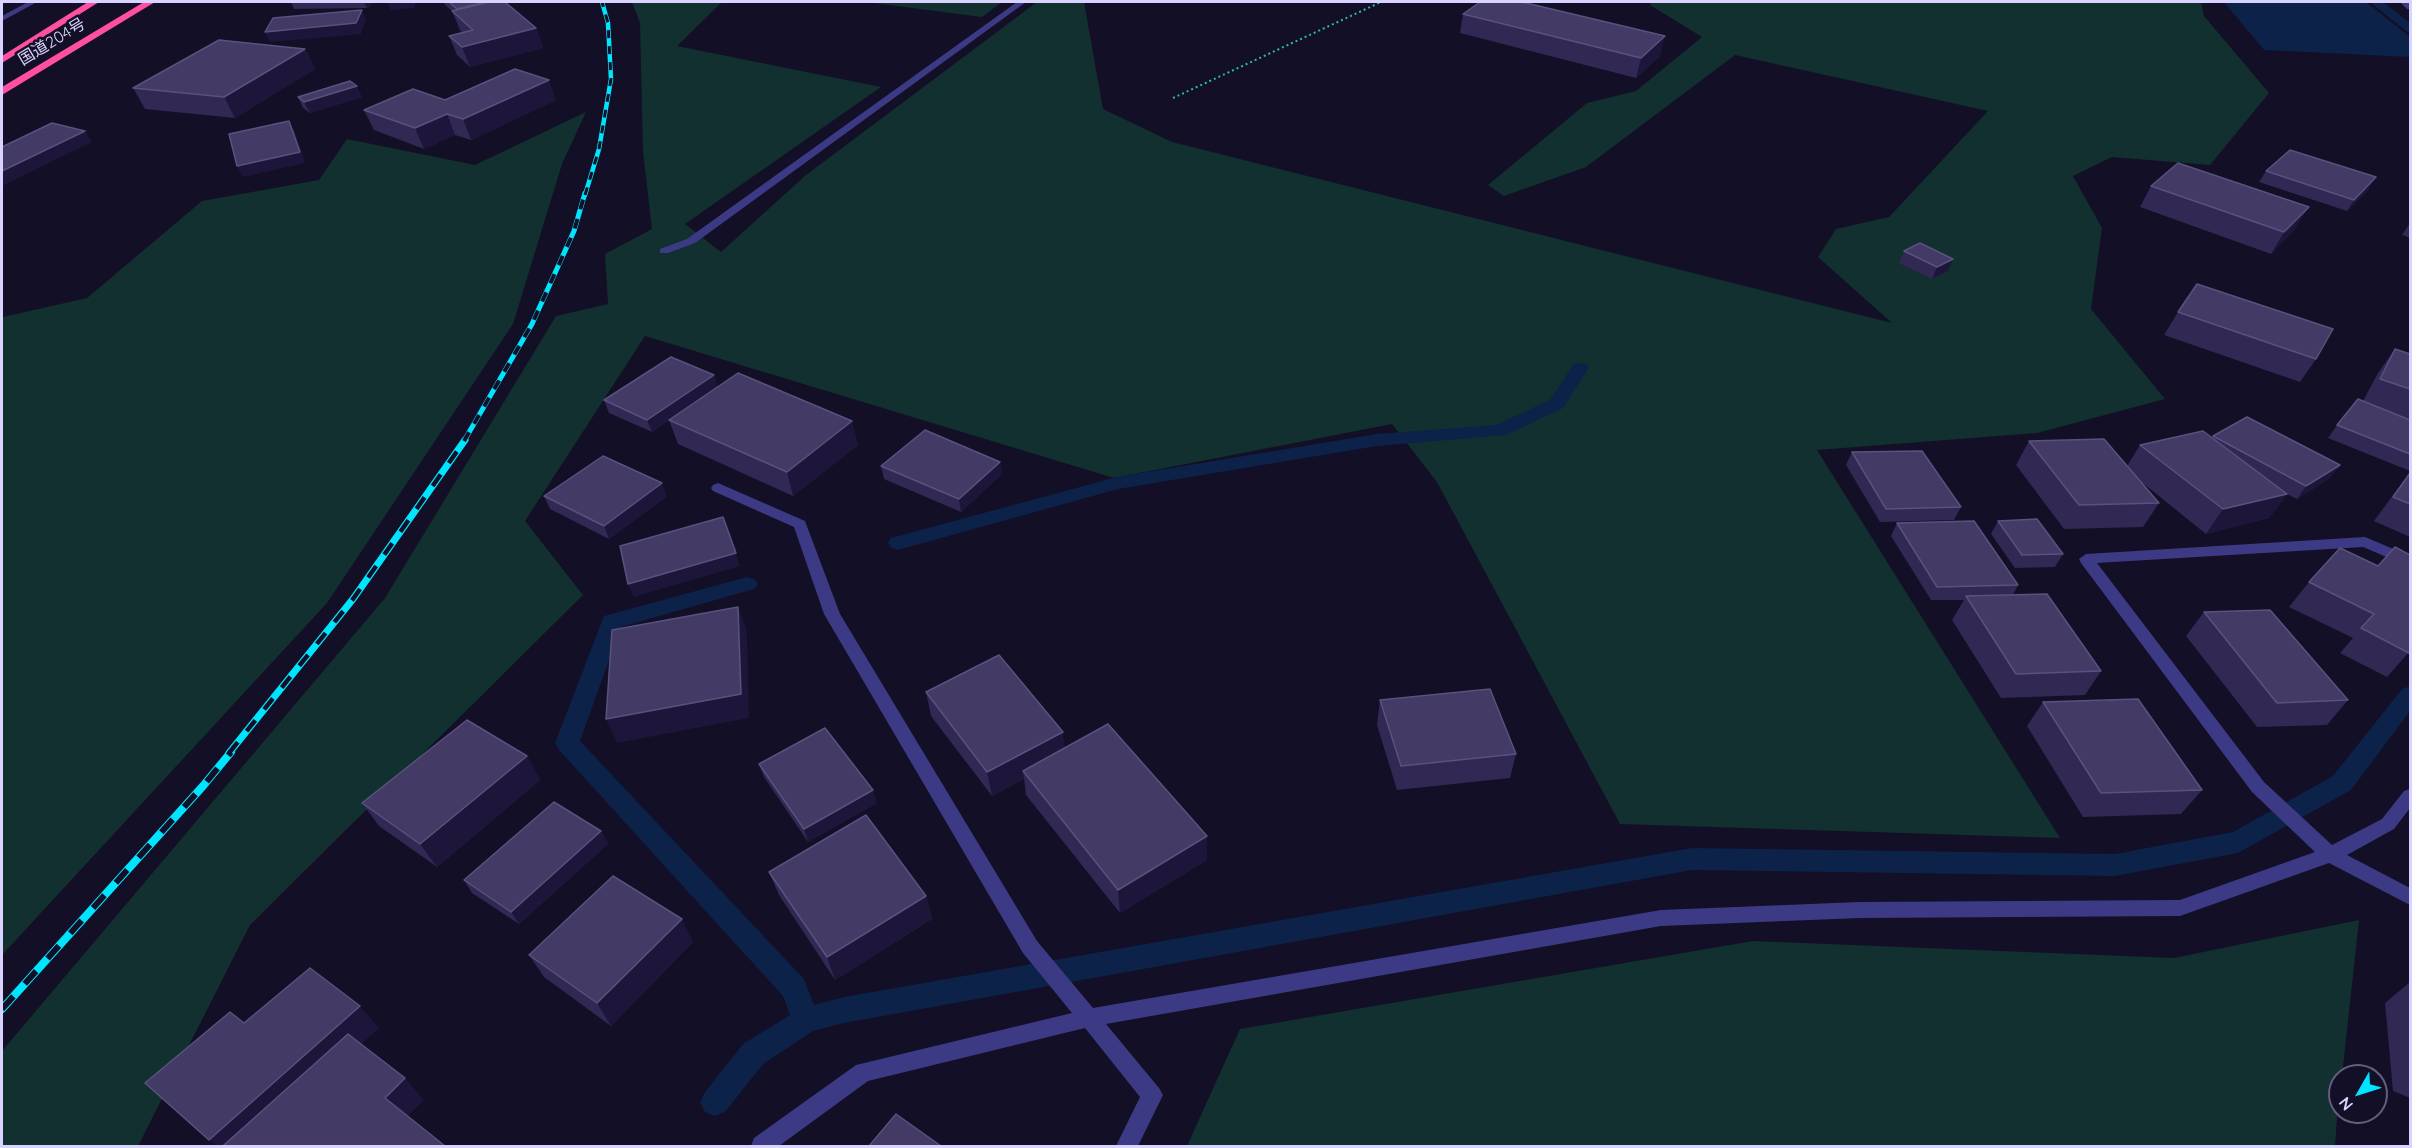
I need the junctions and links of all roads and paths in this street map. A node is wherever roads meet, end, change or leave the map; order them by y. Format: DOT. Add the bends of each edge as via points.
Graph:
graph roads {
  1 [pos="33,2"];
  2 [pos="94,2"];
  3 [pos="150,2"];
  4 [pos="1022,2"];
  5 [pos="1381,2"];
  6 [pos="2404,2"];
  7 [pos="2410,7"];
  8 [pos="2,19"];
  9 [pos="2,60"];
  10 [pos="2,92"];
  11 [pos="1173,98"];
  12 [pos="664,251"];
  13 [pos="718,488"];
  14 [pos="2410,562"];
  15 [pos="2410,796"];
  16 [pos="2330,855"];
  17 [pos="2410,897"];
  18 [pos="1089,1018"];
  19 [pos="762,1146"];
  20 [pos="1127,1146"];
  1 -- 8 [label="street"];
  2 -- 9 [label="highway, 国道204号"];
  3 -- 10 [label="highway, 国道204号"];
  4 -- 12 [label="street" via="691,241"];
  5 -- 11 [label="path"];
  6 -- 7 [label="street"];
  13 -- 18 [label="street" via="800,524 832,614 1030,946"];
  14 -- 16 [label="street" via="2366,542 2086,559 2258,787"];
  15 -- 16 [label="street" via="2388,824"];
  16 -- 17 [label="street"];
  16 -- 18 [label="street" via="2180,908 1860,910 1661,918"];
  18 -- 19 [label="street" via="863,1072"];
  18 -- 20 [label="street" via="1152,1095"];
}
